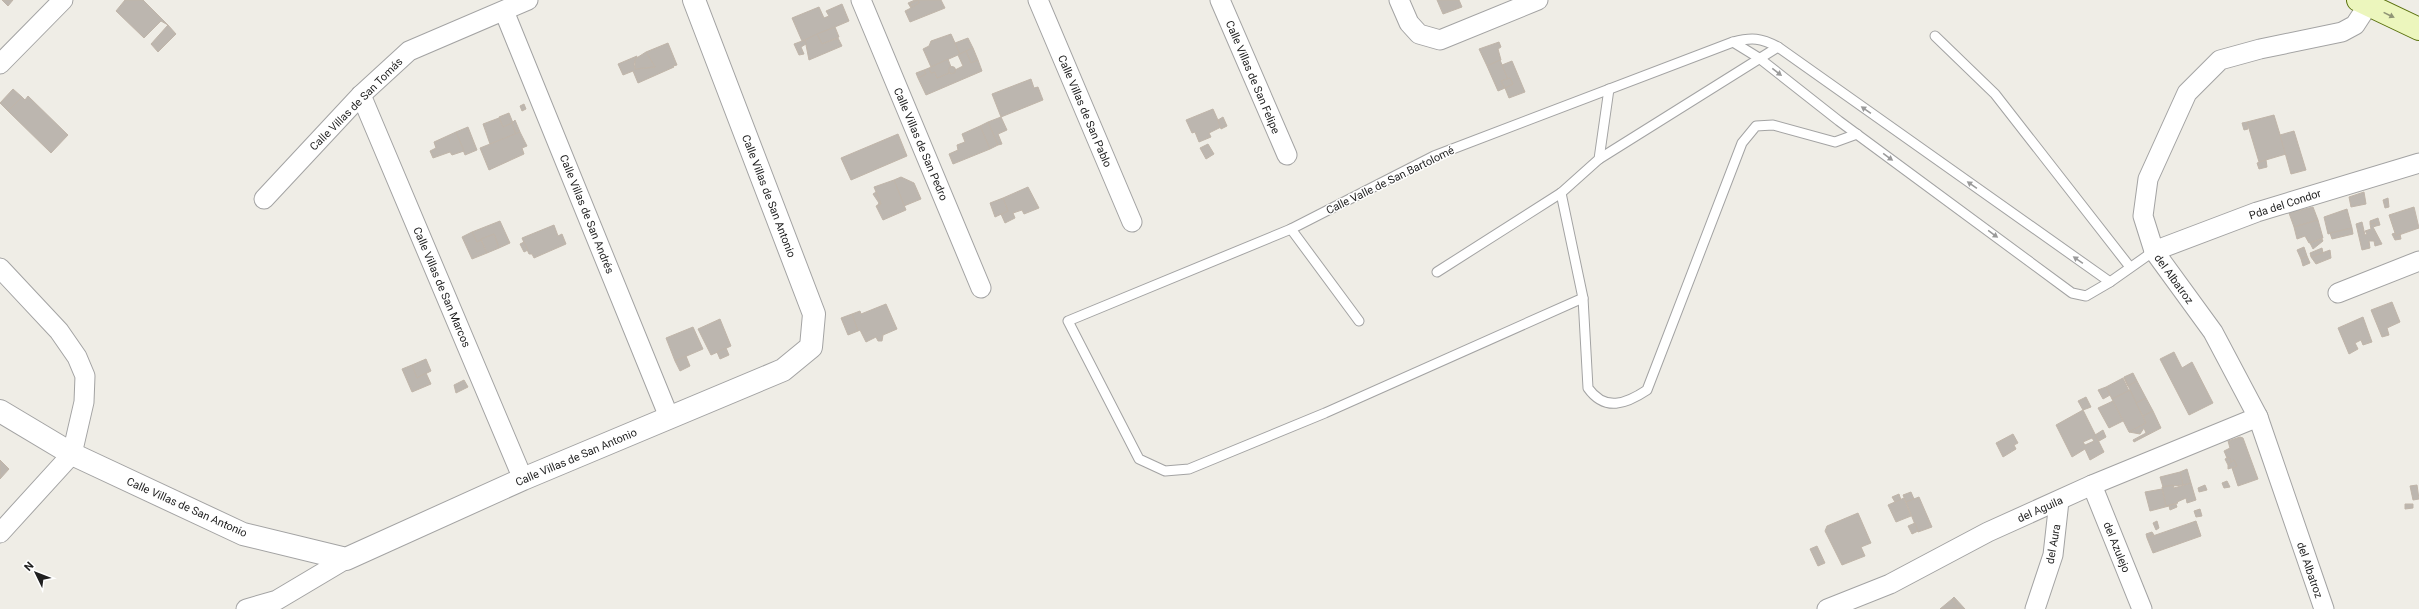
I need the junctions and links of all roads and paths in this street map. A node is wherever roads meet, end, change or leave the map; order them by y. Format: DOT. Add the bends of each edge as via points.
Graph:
graph roads {
  1 [pos="63,0"];
  2 [pos="528,0"];
  3 [pos="694,0"];
  4 [pos="861,0"];
  5 [pos="1038,0"];
  6 [pos="1220,0"];
  7 [pos="1399,0"];
  8 [pos="1538,0"];
  9 [pos="2363,2"];
  10 [pos="504,11"];
  11 [pos="2419,30"];
  12 [pos="1935,36"];
  13 [pos="1734,42"];
  14 [pos="1778,47"];
  15 [pos="1760,58"];
  16 [pos="0,64"];
  17 [pos="1609,89"];
  18 [pos="361,95"];
  19 [pos="1857,134"];
  20 [pos="1287,155"];
  21 [pos="1599,159"];
  22 [pos="2419,162"];
  23 [pos="1561,192"];
  24 [pos="264,199"];
  25 [pos="1132,222"];
  26 [pos="1291,229"];
  27 [pos="2154,251"];
  28 [pos="2419,261"];
  29 [pos="2130,267"];
  30 [pos="0,268"];
  31 [pos="1437,272"];
  32 [pos="2110,282"];
  33 [pos="981,288"];
  34 [pos="2338,293"];
  35 [pos="1583,298"];
  36 [pos="1359,321"];
  37 [pos="0,412"];
  38 [pos="2258,417"];
  39 [pos="669,418"];
  40 [pos="72,454"];
  41 [pos="523,479"];
  42 [pos="2092,485"];
  43 [pos="2059,501"];
  44 [pos="0,533"];
  45 [pos="346,559"];
  46 [pos="246,609"];
  47 [pos="1827,609"];
  48 [pos="2036,609"];
  49 [pos="2142,609"];
  50 [pos="2324,609"];
  1 -- 16 [label="street"];
  2 -- 10 [label="street, Calle Villas de San Tomás"];
  3 -- 39 [label="street, Calle Villas de San Antonio" via="814,314 811,347 783,370"];
  4 -- 33 [label="street, Calle Villas de San Pedro"];
  5 -- 25 [label="street, Calle Villas de San Pablo"];
  6 -- 20 [label="street, Calle Villas de San Felipe"];
  7 -- 8 [label="street" via="1409,23 1419,34 1440,40"];
  9 -- 11 [label="main road, one-way"];
  9 -- 27 [label="street, del Albatroz" via="2355,25 2342,32 2220,60 2187,93 2148,179 2143,216"];
  10 -- 18 [label="street, Calle Villas de San Tomás" via="409,50"];
  10 -- 39 [label="street, Calle Villas de San Andrés"];
  12 -- 29 [label="lane" via="1995,94"];
  13 -- 14 [label="lane, Calle Valle de San Bartolomé" via="1751,37 1763,39"];
  13 -- 15 [label="lane"];
  13 -- 17 [label="lane, Calle Valle de San Bartolomé"];
  14 -- 15 [label="lane"];
  32 -- 14 [label="lane, one-way"];
  15 -- 19 [label="lane, one-way"];
  15 -- 21 [label="lane"];
  17 -- 21 [label="lane"];
  17 -- 26 [label="lane, Calle Valle de San Bartolomé" via="1434,156"];
  18 -- 24 [label="street, Calle Villas de San Tomás"];
  18 -- 41 [label="street, Calle Villas de San Marcos"];
  19 -- 32 [label="lane, one-way" via="2072,293 2086,296"];
  19 -- 35 [label="lane" via="1835,142 1773,125 1756,126 1742,143 1647,390 1630,401 1606,403 1595,398 1588,388"];
  21 -- 23 [label="lane"];
  22 -- 27 [label="street, Pda del Condor" via="2257,212"];
  23 -- 31 [label="lane"];
  23 -- 35 [label="lane"];
  26 -- 35 [label="lane, Calle Valle de San Bartolomé" via="1068,321 1139,459 1165,471 1189,469 1325,413"];
  26 -- 36 [label="lane"];
  27 -- 29 [label="lane"];
  27 -- 38 [label="street, del Albatroz" via="2213,332"];
  28 -- 34 [label="street"];
  29 -- 32 [label="lane"];
  30 -- 40 [label="street" via="59,331 77,357 85,376 84,402"];
  37 -- 40 [label="street, Calle Villas de San Antonio"];
  38 -- 42 [label="street, del Aguila"];
  38 -- 50 [label="street, del Albatroz"];
  39 -- 41 [label="street, Calle Villas de San Antonio"];
  40 -- 44 [label="street"];
  40 -- 45 [label="street, Calle Villas de San Antonio" via="243,534"];
  41 -- 45 [label="street, Calle Villas de San Antonio"];
  42 -- 43 [label="street, del Aguila"];
  42 -- 49 [label="street, del Azulejo"];
  43 -- 47 [label="street, del Aguila" via="1988,532 1890,584"];
  43 -- 48 [label="street, del Aura" via="2053,554"];
  45 -- 46 [label="street" via="277,600"];
}
